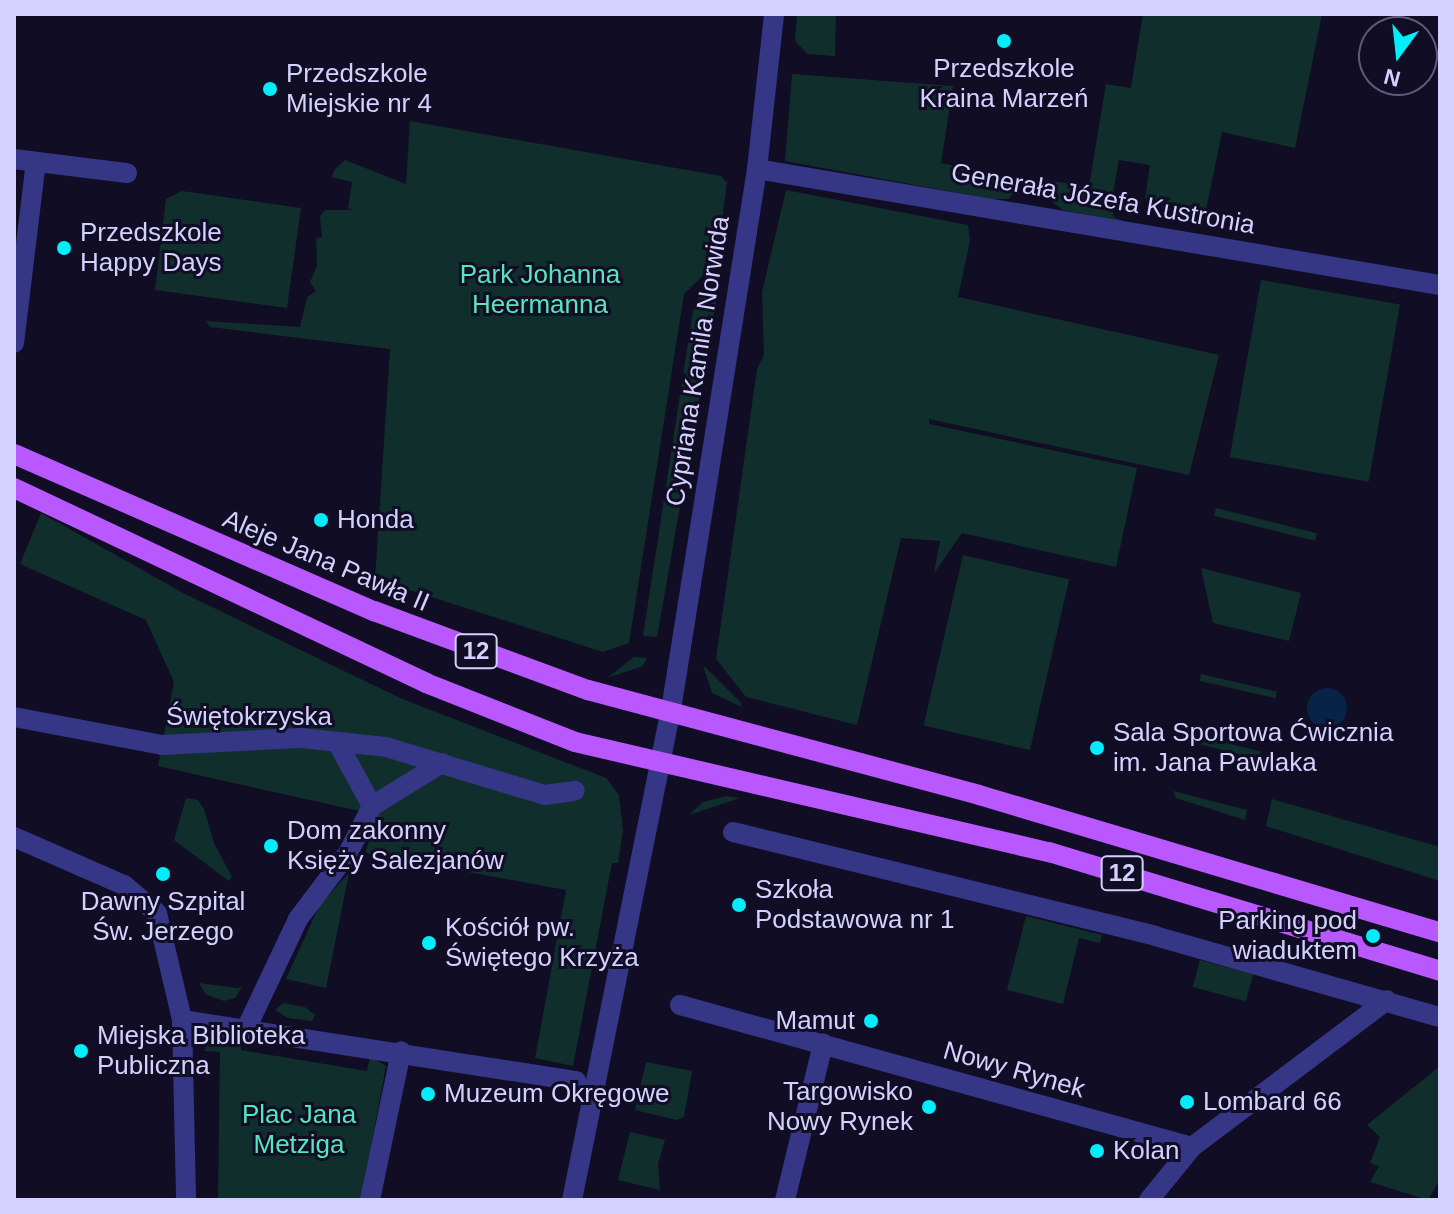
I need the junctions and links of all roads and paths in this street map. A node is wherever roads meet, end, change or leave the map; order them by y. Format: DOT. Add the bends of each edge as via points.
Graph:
graph roads {
  1 [pos="774,14"];
  2 [pos="14,159"];
  3 [pos="36,162"];
  4 [pos="757,169"];
  5 [pos="127,173"];
  6 [pos="1440,285"];
  7 [pos="14,343"];
  8 [pos="14,454"];
  9 [pos="14,488"];
  10 [pos="670,716"];
  11 [pos="14,717"];
  12 [pos="337,742"];
  13 [pos="442,763"];
  14 [pos="660,766"];
  15 [pos="575,791"];
  16 [pos="372,806"];
  17 [pos="733,832"];
  18 [pos="14,837"];
  19 [pos="1440,932"];
  20 [pos="1440,971"];
  21 [pos="1387,1000"];
  22 [pos="680,1005"];
  23 [pos="1440,1017"];
  24 [pos="182,1020"];
  25 [pos="247,1027"];
  26 [pos="823,1044"];
  27 [pos="401,1051"];
  28 [pos="576,1081"];
  29 [pos="1192,1147"];
  30 [pos="186,1200"];
  31 [pos="370,1200"];
  32 [pos="572,1200"];
  33 [pos="785,1200"];
  34 [pos="1149,1200"];
  1 -- 4 [label="street, Cypriana Kamila Norwida"];
  2 -- 3 [label="street"];
  3 -- 5 [label="street"];
  3 -- 7 [label="street"];
  4 -- 6 [label="street, Generała Józefa Kustronia"];
  4 -- 10 [label="street, Cypriana Kamila Norwida"];
  8 -- 10 [label="main road, Aleje Jana Pawła II / 12" via="374,611"];
  9 -- 14 [label="main road, 12" via="499,715"];
  10 -- 14 [label="street, Cypriana Kamila Norwida"];
  10 -- 19 [label="main road, 12" via="901,775"];
  11 -- 12 [label="street, Świętokrzyska" via="162,745 301,738"];
  12 -- 13 [label="street, Świętokrzyska" via="386,747"];
  12 -- 16 [label="street"];
  13 -- 15 [label="street, Świętokrzyska" via="545,795"];
  13 -- 16 [label="street"];
  14 -- 20 [label="main road, 12" via="934,823 1308,928"];
  14 -- 32 [label="street, Cypriana Kamila Norwida"];
  16 -- 25 [label="street" via="341,863 298,919"];
  17 -- 21 [label="street" via="1155,936"];
  18 -- 24 [label="street" via="118,881 145,898 157,913"];
  21 -- 23 [label="street"];
  21 -- 29 [label="street"];
  22 -- 26 [label="street, Nowy Rynek"];
  24 -- 25 [label="street"];
  24 -- 30 [label="street"];
  25 -- 27 [label="street"];
  26 -- 29 [label="street, Nowy Rynek"];
  26 -- 33 [label="street"];
  27 -- 28 [label="street"];
  27 -- 31 [label="street"];
  29 -- 34 [label="street"];
}
